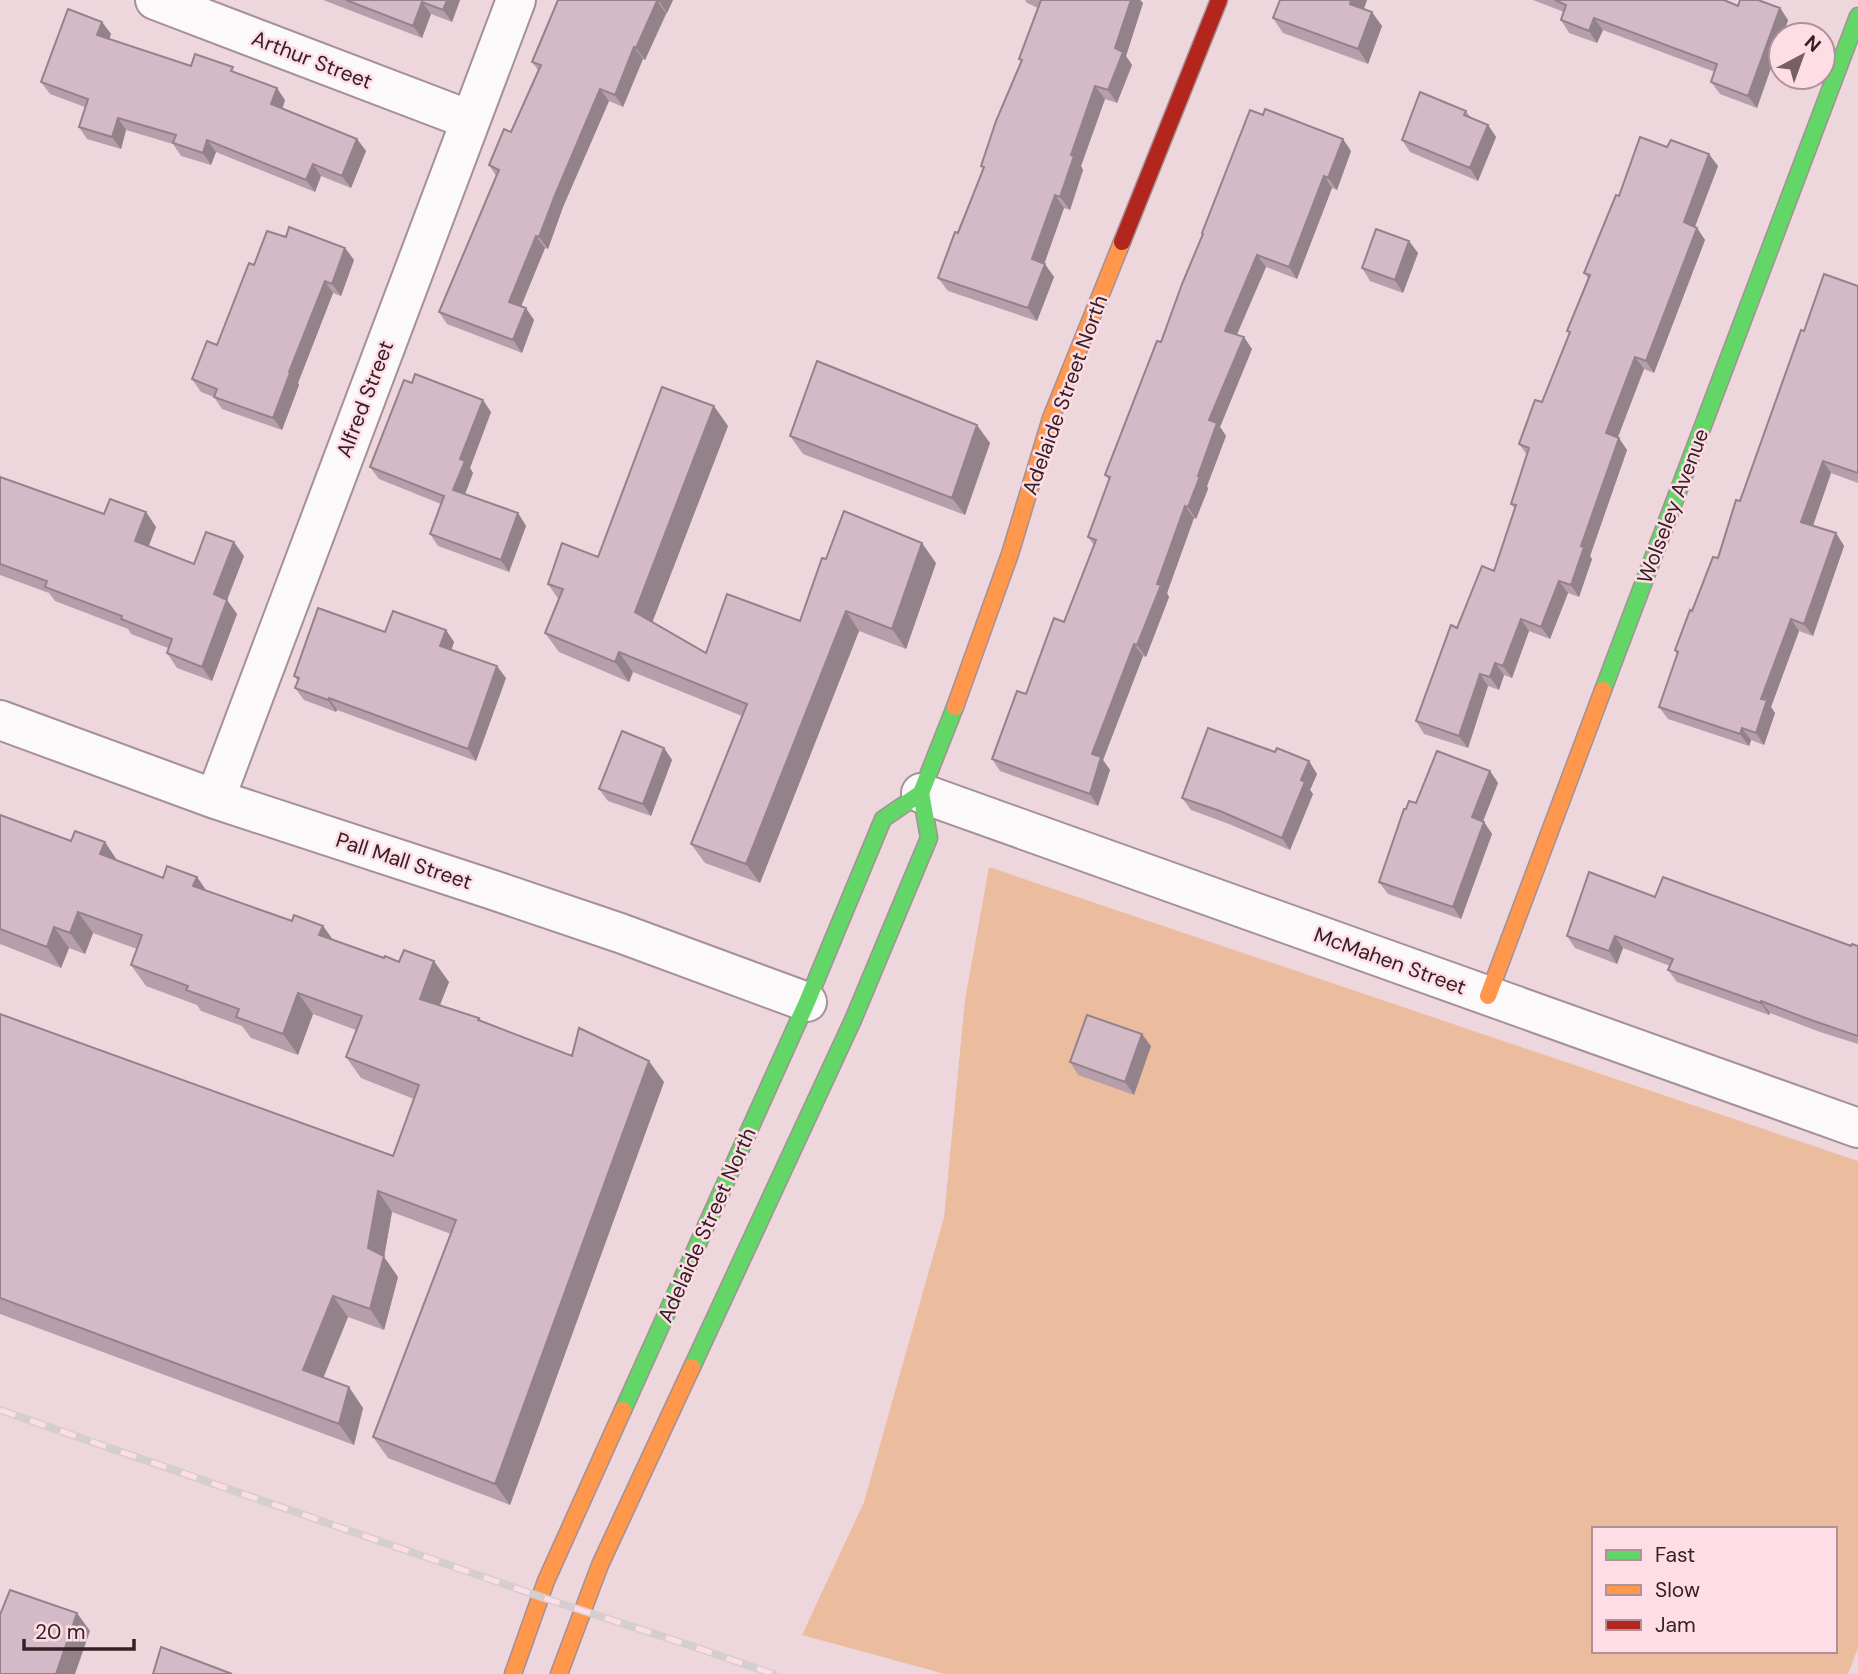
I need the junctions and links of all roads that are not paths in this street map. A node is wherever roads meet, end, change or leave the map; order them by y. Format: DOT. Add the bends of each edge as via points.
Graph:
graph roads {
  1 [pos="155,0"];
  2 [pos="516,0"];
  3 [pos="1219,0"];
  4 [pos="1858,16"];
  5 [pos="470,120"];
  6 [pos="0,720"];
  7 [pos="921,793"];
  8 [pos="215,799"];
  9 [pos="1488,996"];
  10 [pos="807,1002"];
  11 [pos="1858,1128"];
  12 [pos="513,1674"];
  13 [pos="559,1674"];
  1 -- 5 [label="street, Arthur Street"];
  2 -- 5 [label="street, Alfred Street"];
  3 -- 7 [label="main road, Adelaide Street North" via="1051,418 1006,566"];
  4 -- 9 [label="main road, Wolseley Avenue"];
  5 -- 8 [label="street, Alfred Street"];
  6 -- 8 [label="street, Pall Mall Street"];
  7 -- 9 [label="street, McMahen Street"];
  7 -- 10 [label="main road, Adelaide Street North" via="883,819"];
  7 -- 13 [label="main road" via="929,838 853,1020 600,1565"];
  8 -- 10 [label="street, Pall Mall Street" via="568,915"];
  9 -- 11 [label="street, McMahen Street"];
  10 -- 12 [label="main road, Adelaide Street North" via="546,1581"];
}
